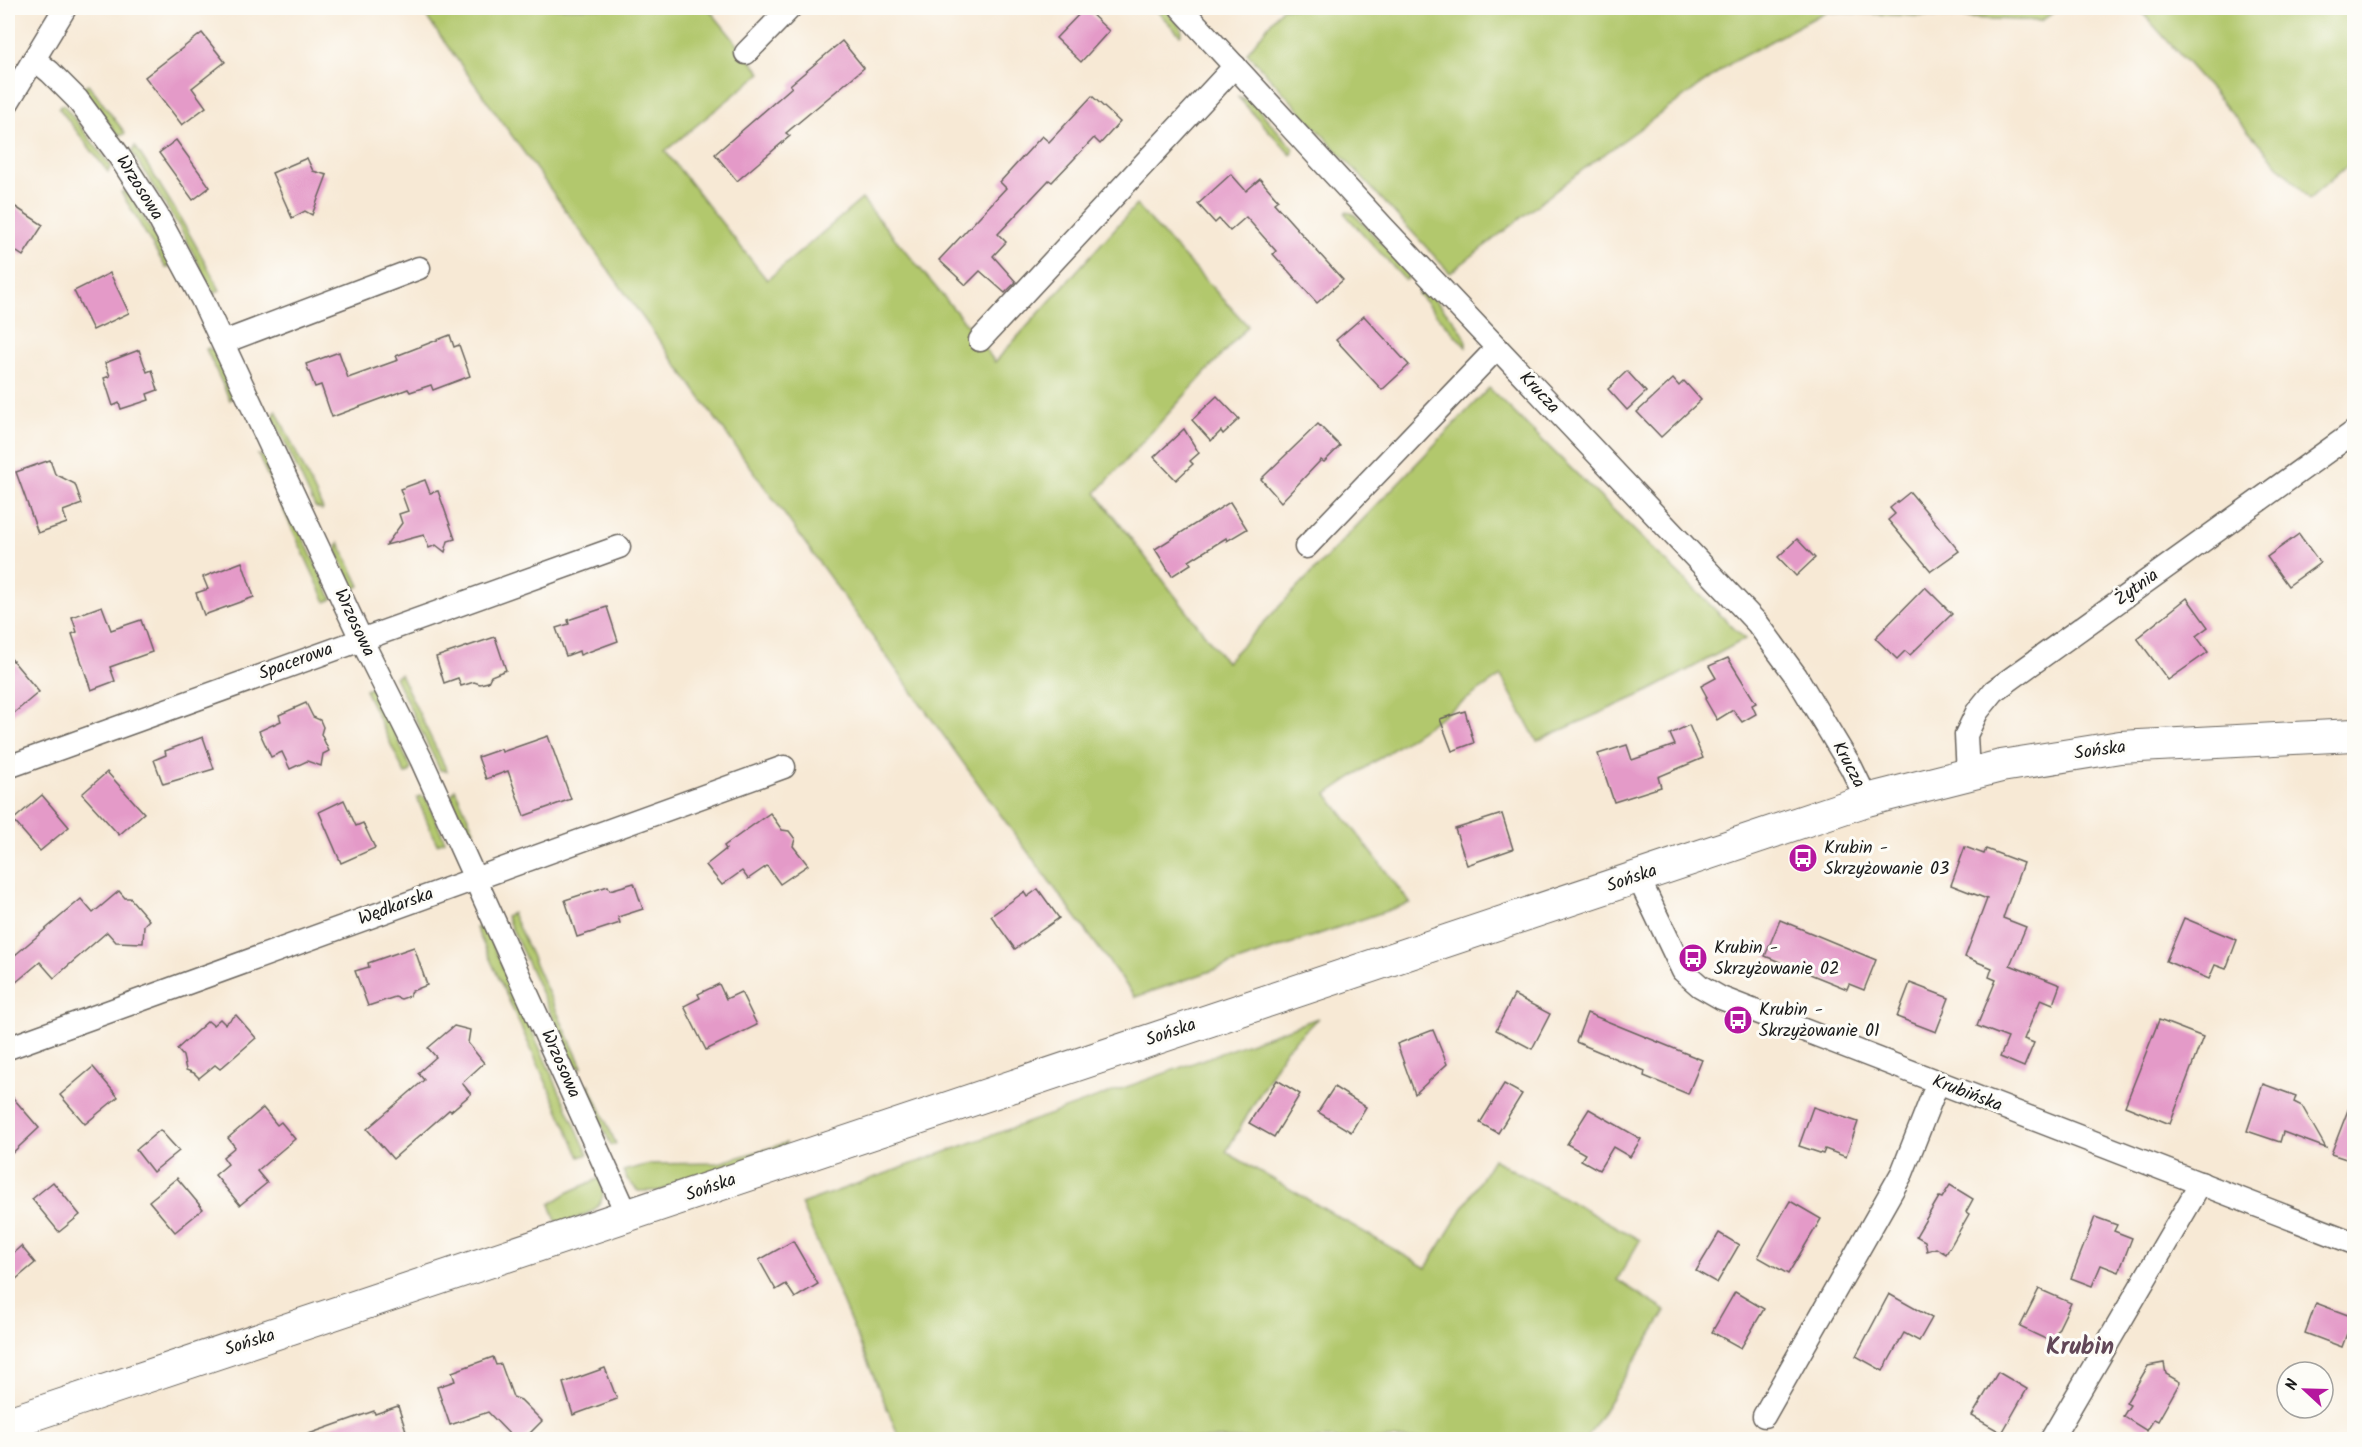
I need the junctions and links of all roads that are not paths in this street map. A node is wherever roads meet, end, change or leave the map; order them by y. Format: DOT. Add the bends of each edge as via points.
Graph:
graph roads {
  1 [pos="65,8"];
  2 [pos="790,8"];
  3 [pos="1181,8"];
  4 [pos="746,53"];
  5 [pos="34,59"];
  6 [pos="1234,66"];
  7 [pos="8,102"];
  8 [pos="419,268"];
  9 [pos="980,340"];
  10 [pos="224,342"];
  11 [pos="1497,348"];
  12 [pos="2355,432"];
  13 [pos="619,547"];
  14 [pos="1306,547"];
  15 [pos="361,639"];
  16 [pos="2355,735"];
  17 [pos="8,767"];
  18 [pos="784,767"];
  19 [pos="1968,775"];
  20 [pos="1867,800"];
  21 [pos="1638,877"];
  22 [pos="476,878"];
  23 [pos="8,1048"];
  24 [pos="1938,1082"];
  25 [pos="2201,1183"];
  26 [pos="628,1217"];
  27 [pos="2355,1243"];
  28 [pos="1764,1416"];
  29 [pos="8,1423"];
  30 [pos="2050,1440"];
  1 -- 5 [label="street"];
  2 -- 4 [label="street"];
  3 -- 6 [label="street, Krucza"];
  5 -- 7 [label="street"];
  5 -- 10 [label="street, Wrzosowa" via="77,99 119,156 157,215"];
  6 -- 9 [label="street"];
  6 -- 11 [label="street, Krucza"];
  8 -- 10 [label="street"];
  10 -- 15 [label="street, Wrzosowa"];
  11 -- 14 [label="street"];
  11 -- 20 [label="street, Krucza" via="1758,624 1802,686"];
  12 -- 19 [label="street, Żytnia" via="1994,691 1977,712 1966,735"];
  13 -- 15 [label="street, Spacerowa"];
  15 -- 17 [label="street, Spacerowa"];
  15 -- 22 [label="street, Wrzosowa"];
  16 -- 19 [label="street, Sońska" via="2120,747"];
  18 -- 22 [label="street, Wędkarska"];
  19 -- 20 [label="street, Sońska"];
  20 -- 21 [label="street, Sońska"];
  21 -- 24 [label="street, Krubińska" via="1678,962 1700,986 1721,998"];
  21 -- 26 [label="street, Sońska"];
  22 -- 23 [label="street, Wędkarska"];
  22 -- 26 [label="street, Wrzosowa"];
  24 -- 25 [label="street, Krubińska"];
  24 -- 28 [label="street" via="1902,1173"];
  25 -- 27 [label="street, Krubińska"];
  25 -- 30 [label="street"];
  26 -- 29 [label="street, Sońska"];
}
